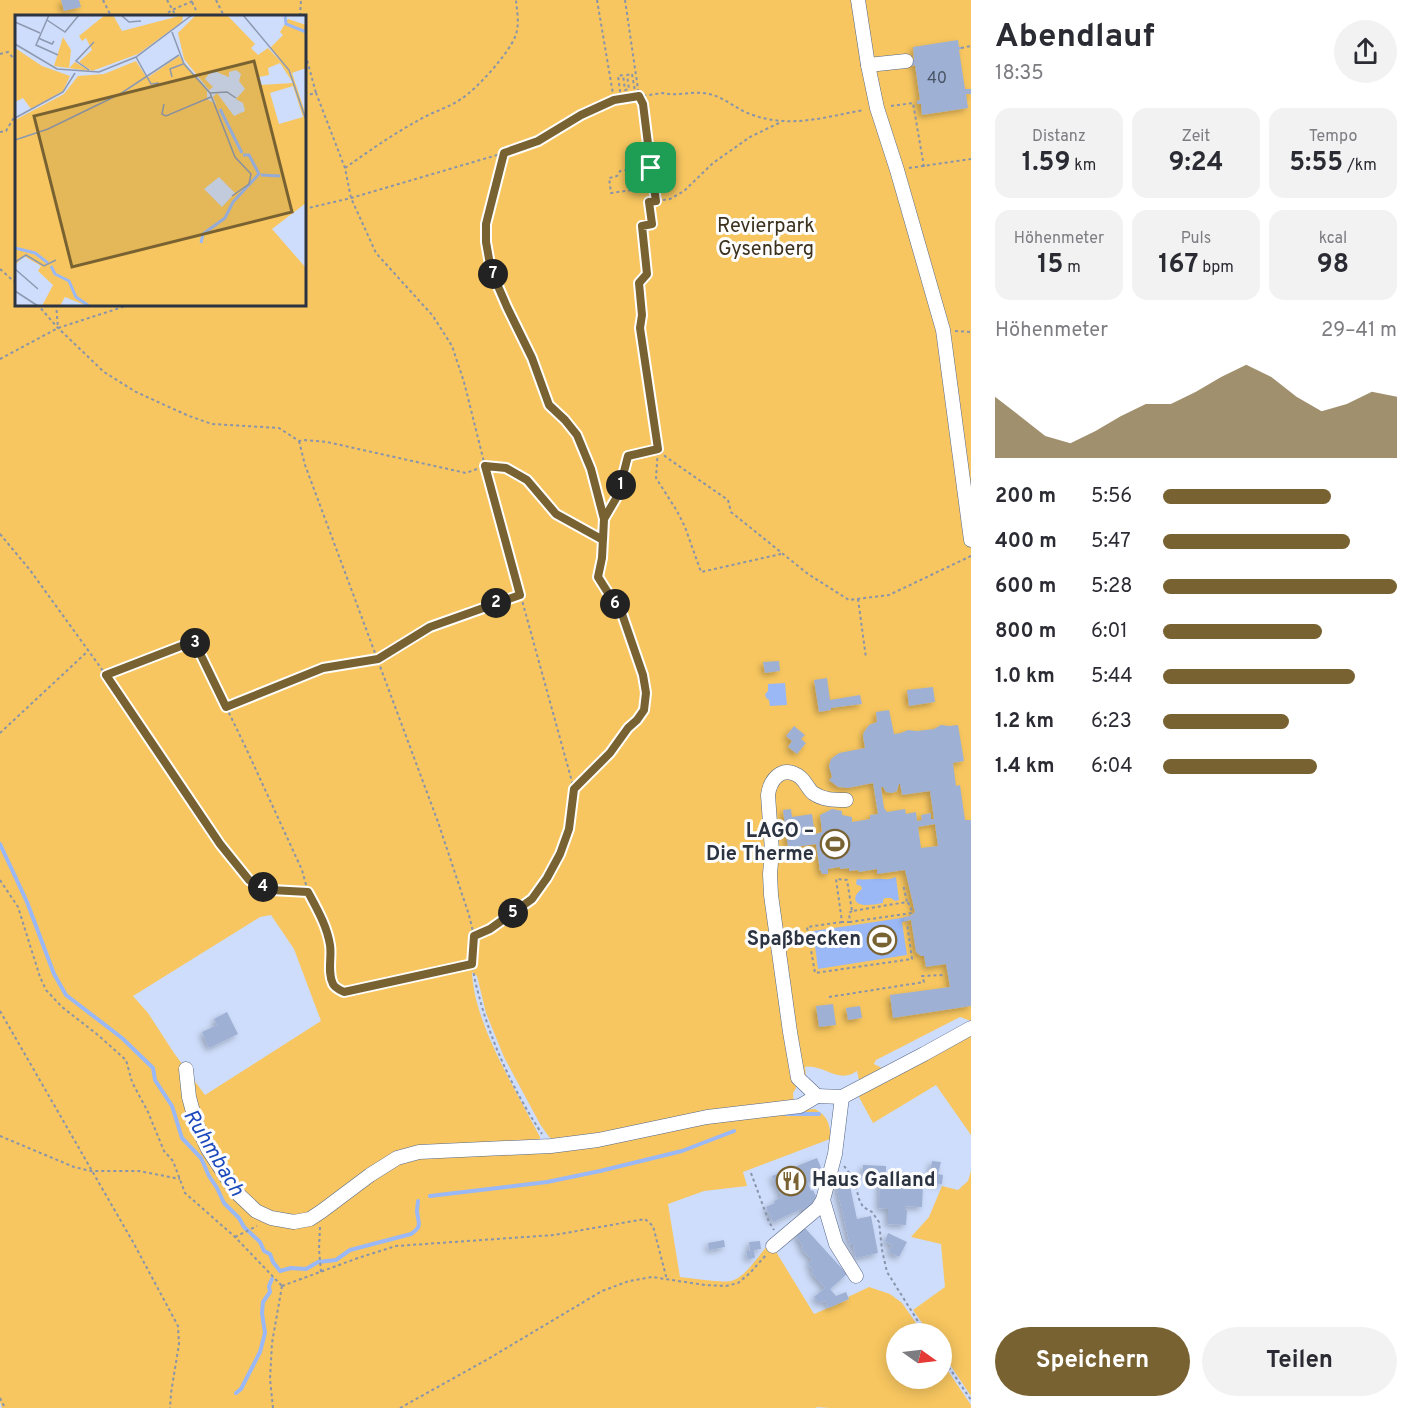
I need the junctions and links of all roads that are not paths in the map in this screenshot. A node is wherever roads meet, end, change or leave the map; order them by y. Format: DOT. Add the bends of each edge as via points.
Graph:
graph roads {
  1 [pos="858,0"];
  2 [pos="906,61"];
  3 [pos="868,65"];
  4 [pos="971,540"];
  5 [pos="846,800"];
  6 [pos="971,1028"];
  7 [pos="186,1069"];
  8 [pos="817,1096"];
  9 [pos="842,1097"];
  10 [pos="835,1154"];
  11 [pos="844,1166"];
  12 [pos="823,1200"];
  13 [pos="772,1248"];
  14 [pos="856,1276"];
  1 -- 3 [label="street"];
  2 -- 3 [label="street"];
  3 -- 4 [label="street" via="877,108 943,330"];
  5 -- 8 [label="street" via="821,797 790,773 773,778 769,786 771,895 790,1032 798,1078"];
  6 -- 9 [label="street"];
  7 -- 8 [label="street" via="196,1124 237,1193 256,1211 294,1222 310,1219 397,1158 419,1152 598,1140 707,1117 800,1106"];
  8 -- 9 [label="street"];
  9 -- 10 [label="street"];
  10 -- 11 [label="street"];
  10 -- 12 [label="street"];
  12 -- 13 [label="street"];
  12 -- 14 [label="street" via="836,1244"];
}
